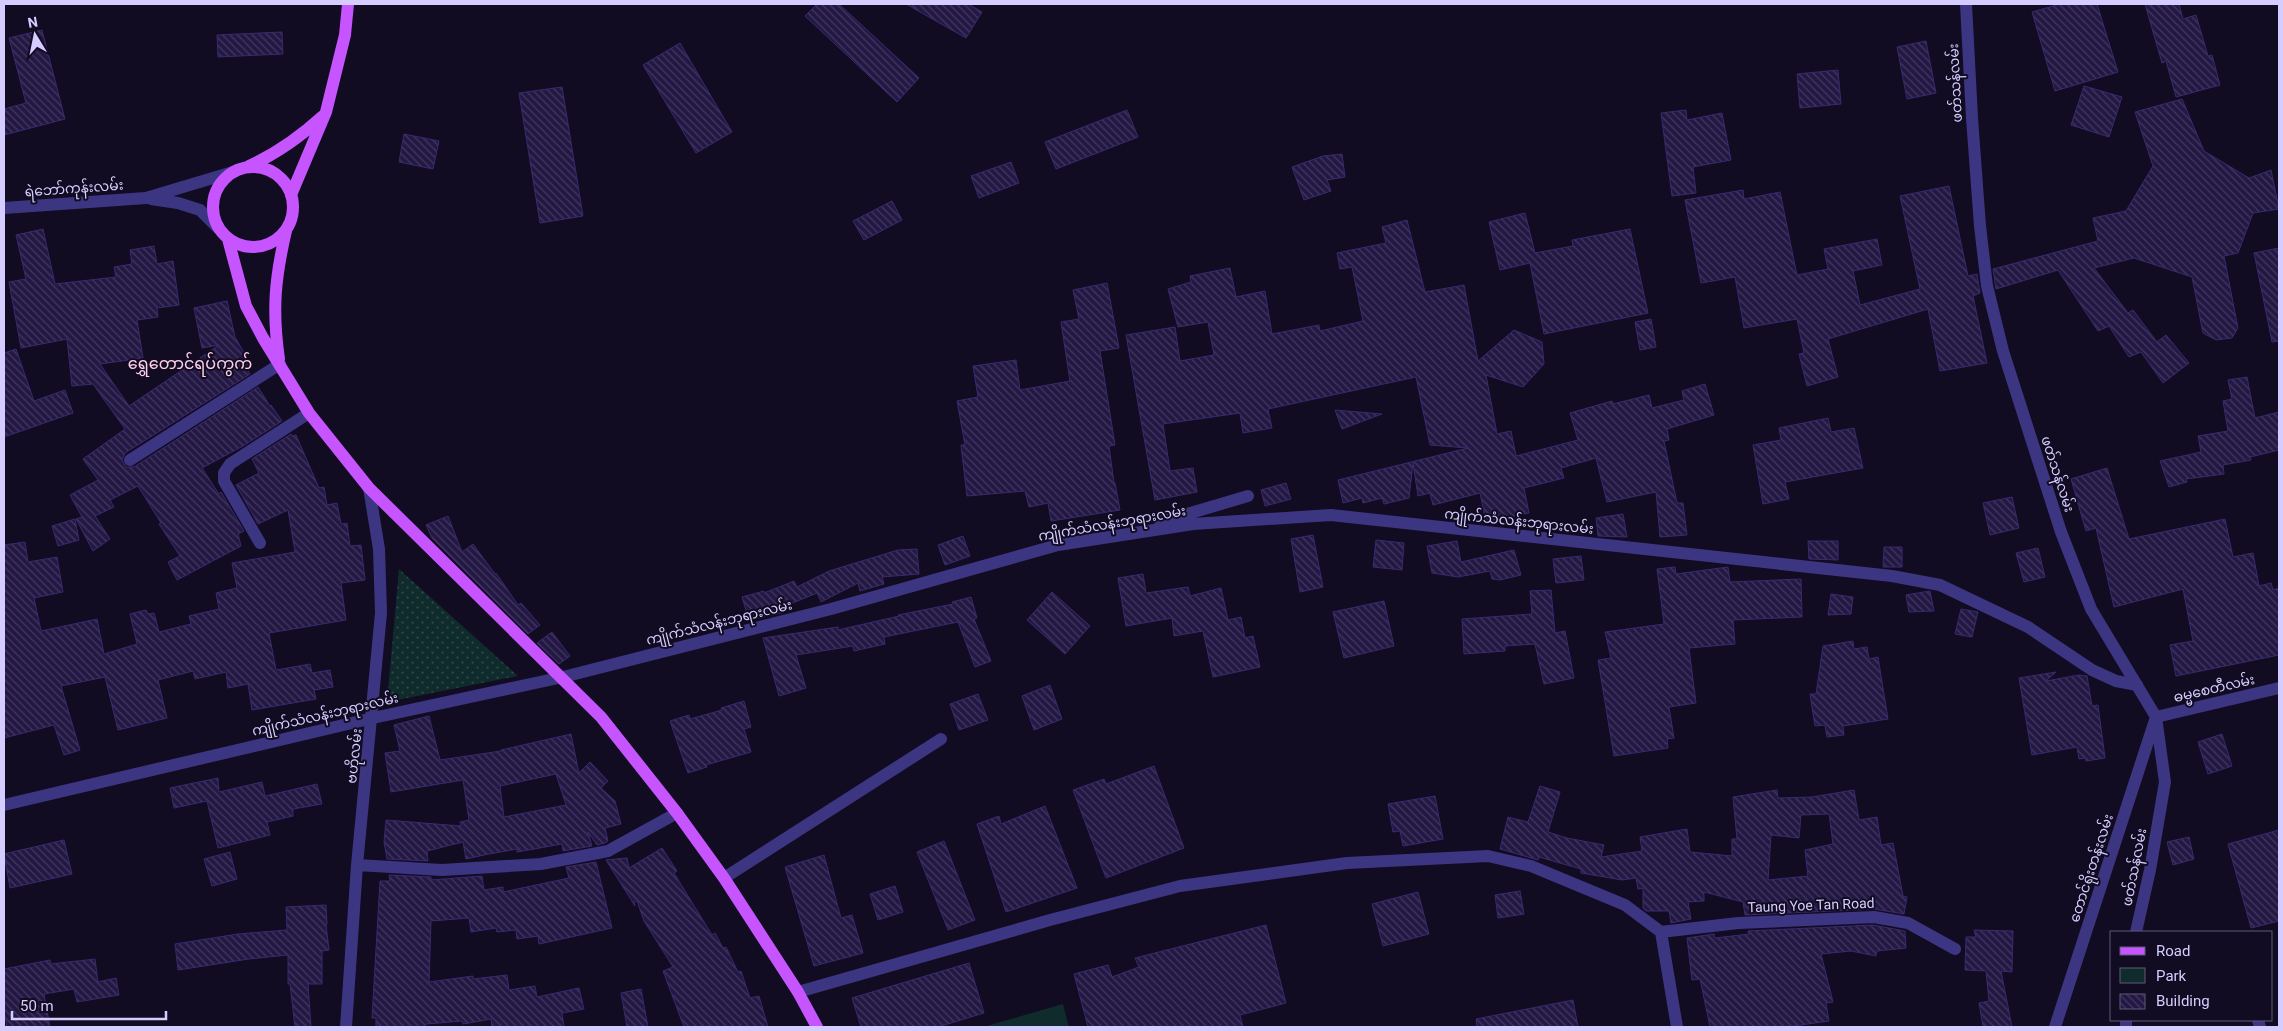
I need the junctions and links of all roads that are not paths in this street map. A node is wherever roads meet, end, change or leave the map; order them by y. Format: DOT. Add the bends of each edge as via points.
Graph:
graph roads {
  1 [pos="348,4"];
  2 [pos="1966,4"];
  3 [pos="326,112"];
  4 [pos="246,168"];
  5 [pos="233,172"];
  6 [pos="292,195"];
  7 [pos="146,198"];
  8 [pos="4,208"];
  9 [pos="287,229"];
  10 [pos="219,230"];
  11 [pos="228,239"];
  12 [pos="280,364"];
  13 [pos="308,413"];
  14 [pos="130,460"];
  15 [pos="369,488"];
  16 [pos="1248,496"];
  17 [pos="1120,534"];
  18 [pos="260,544"];
  19 [pos="563,677"];
  20 [pos="2137,685"];
  21 [pos="2279,688"];
  22 [pos="2156,717"];
  23 [pos="373,718"];
  24 [pos="941,739"];
  25 [pos="4,805"];
  26 [pos="677,813"];
  27 [pos="357,865"];
  28 [pos="724,878"];
  29 [pos="2136,931"];
  30 [pos="1660,932"];
  31 [pos="1955,949"];
  32 [pos="798,992"];
  33 [pos="346,1027"];
  34 [pos="817,1027"];
  35 [pos="1676,1027"];
  36 [pos="2055,1027"];
  1 -- 3 [label="main road" via="345,35"];
  2 -- 20 [label="street, ဖတ်သန်လမ်း" via="1980,226 1987,286 2003,351 2068,549 2092,609"];
  3 -- 4 [label="main road" via="300,137 272,156"];
  3 -- 6 [label="main road"];
  4 -- 5 [label="main road"];
  4 -- 6 [label="main road" via="274,173 285,182"];
  5 -- 7 [label="street"];
  5 -- 10 [label="main road" via="223,180 212,204"];
  6 -- 9 [label="main road" via="294,207"];
  7 -- 8 [label="street, ရဲဘော်ကုန်းလမ်း"];
  7 -- 10 [label="street" via="200,210"];
  9 -- 11 [label="main road" via="266,245 247,247"];
  9 -- 12 [label="main road" via="274,300"];
  10 -- 11 [label="main road"];
  11 -- 12 [label="main road" via="246,306"];
  12 -- 13 [label="main road"];
  12 -- 14 [label="street"];
  13 -- 15 [label="main road"];
  13 -- 18 [label="street" via="230,464 224,473 224,482"];
  15 -- 19 [label="main road"];
  15 -- 23 [label="street, ဗဟိုလမ်း" via="379,550 381,613"];
  16 -- 17 [label="street"];
  17 -- 19 [label="street, ကျိုက်သံလန်းဘုရားလမ်း" via="1058,545 831,610"];
  17 -- 20 [label="street, ကျိုက်သံလန်းဘုရားလမ်း" via="1251,519 1331,515 1892,576 1940,585 2028,627 2092,670 2116,681"];
  19 -- 23 [label="street, ကျိုက်သံလန်းဘုရားလမ်း"];
  19 -- 26 [label="main road" via="601,717"];
  20 -- 22 [label="street, ဖတ်သန်လမ်း"];
  21 -- 22 [label="street, ဓမ္မစေတီလမ်း"];
  22 -- 29 [label="street, ဖတ်သန်လမ်း" via="2165,782"];
  22 -- 36 [label="street, တောင်ရိုးတန်းလမ်း"];
  23 -- 25 [label="street, ကျိုက်သံလန်းဘုရားလမ်း"];
  23 -- 27 [label="street, ဗဟိုလမ်း"];
  24 -- 28 [label="street"];
  26 -- 27 [label="street" via="608,851 541,864 442,870"];
  26 -- 28 [label="main road"];
  27 -- 33 [label="street, ဗဟိုလမ်း"];
  28 -- 32 [label="main road"];
  30 -- 31 [label="street, Taung Yoe Tan Road" via="1738,923 1874,917 1908,923"];
  30 -- 32 [label="street" via="1625,905 1531,866 1488,856 1347,863 1180,886"];
  30 -- 35 [label="street"];
  32 -- 34 [label="main road"];
}
